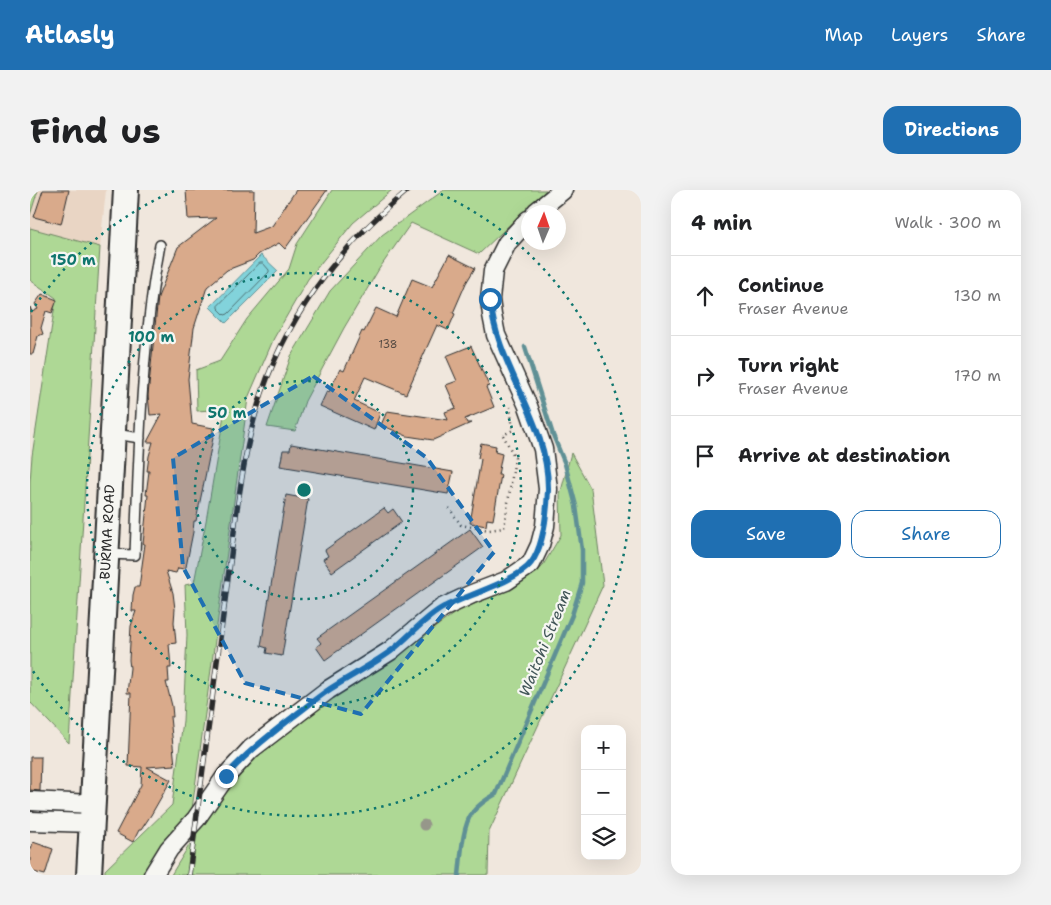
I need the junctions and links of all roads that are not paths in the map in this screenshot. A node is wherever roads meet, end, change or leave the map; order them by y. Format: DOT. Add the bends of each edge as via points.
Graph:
graph roads {
  1 [pos="126,190"];
  2 [pos="562,190"];
  3 [pos="544,205"];
  4 [pos="521,228"];
  5 [pos="160,245"];
  6 [pos="112,433"];
  7 [pos="140,438"];
  8 [pos="106,554"];
  9 [pos="30,801"];
  10 [pos="92,814"];
  11 [pos="30,821"];
  12 [pos="89,875"];
  13 [pos="153,875"];
  1 -- 6 [label="main road, BURMA ROAD"];
  2 -- 3 [label="street"];
  4 -- 13 [label="street" via="508,243 493,271 490,299 496,335 528,406 543,449 548,489 545,526 531,564 506,581 442,608 390,651 328,690 251,749 169,849"];
  5 -- 7 [label="lane" via="146,340"];
  6 -- 7 [label="lane"];
  6 -- 8 [label="main road, BURMA ROAD"];
  7 -- 8 [label="lane" via="135,555"];
  8 -- 10 [label="main road, BURMA ROAD"];
  9 -- 10 [label="street"];
  10 -- 11 [label="street"];
  10 -- 12 [label="main road, BURMA ROAD"];
}
